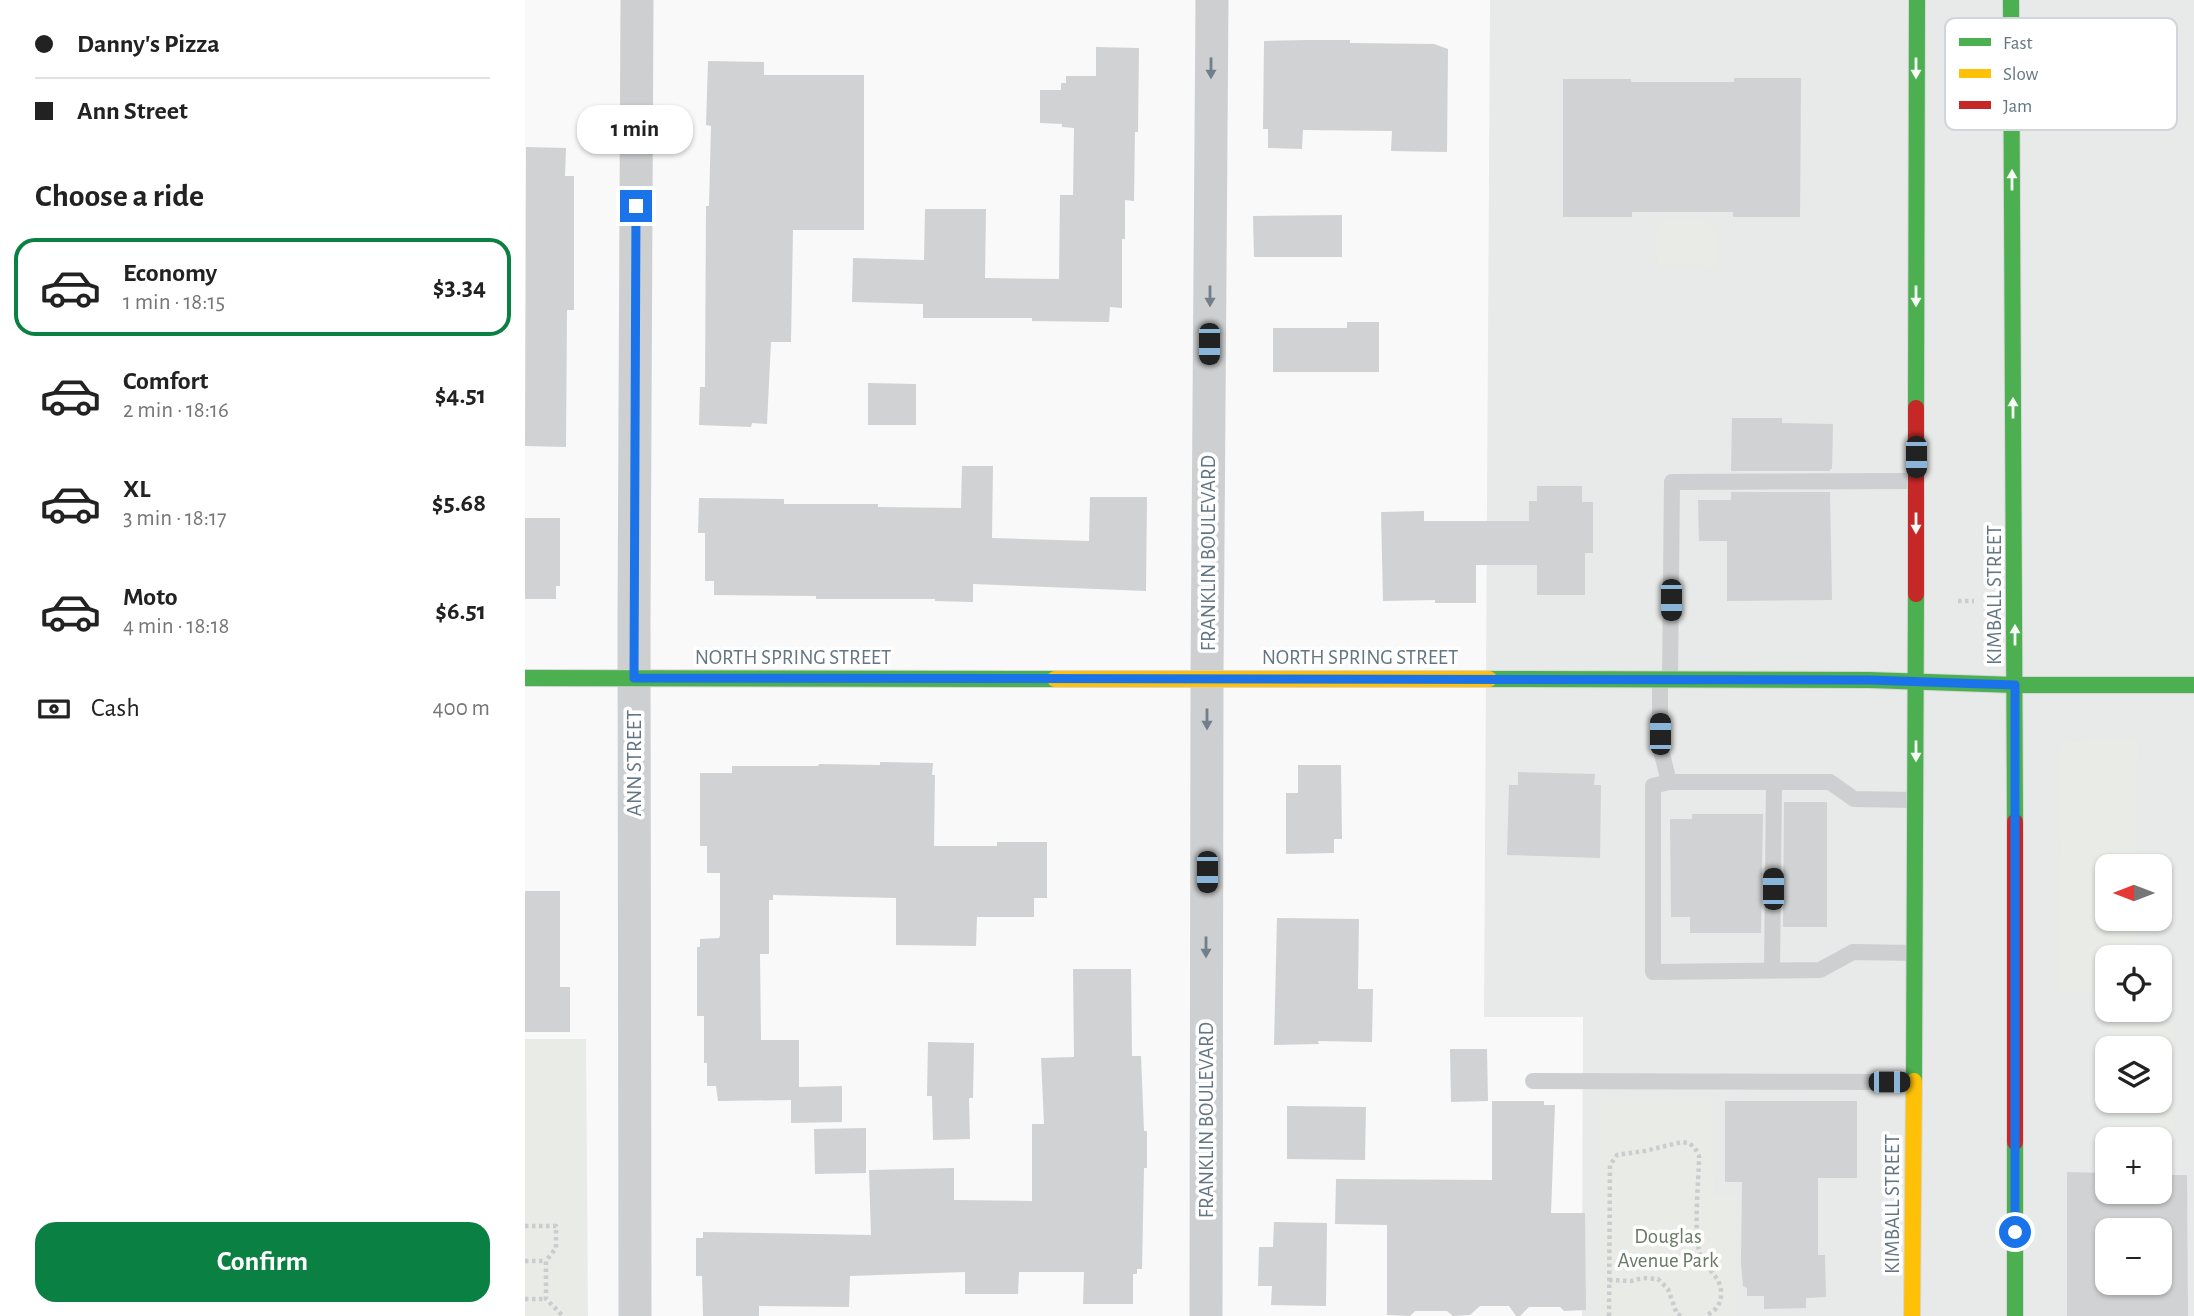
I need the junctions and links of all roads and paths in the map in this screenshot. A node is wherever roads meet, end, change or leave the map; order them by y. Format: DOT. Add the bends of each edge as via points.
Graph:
graph roads {
  1 [pos="637,0"];
  2 [pos="1212,0"];
  3 [pos="1917,0"];
  4 [pos="2011,0"];
  5 [pos="2011,18"];
  6 [pos="2012,130"];
  7 [pos="1916,481"];
  8 [pos="1958,601"];
  9 [pos="1984,601"];
  10 [pos="525,678"];
  11 [pos="634,678"];
  12 [pos="1207,678"];
  13 [pos="1665,681"];
  14 [pos="1916,681"];
  15 [pos="2015,685"];
  16 [pos="2194,685"];
  17 [pos="1669,782"];
  18 [pos="1774,782"];
  19 [pos="1915,800"];
  20 [pos="1914,953"];
  21 [pos="1772,970"];
  22 [pos="1534,1082"];
  23 [pos="1913,1082"];
  24 [pos="525,1226"];
  25 [pos="525,1261"];
  26 [pos="546,1261"];
  27 [pos="1608,1280"];
  28 [pos="525,1299"];
  29 [pos="546,1299"];
  30 [pos="563,1316"];
  31 [pos="635,1316"];
  32 [pos="1206,1316"];
  33 [pos="1608,1316"];
  34 [pos="1681,1316"];
  35 [pos="1705,1316"];
  36 [pos="1912,1316"];
  37 [pos="2015,1316"];
  1 -- 11 [label="street, ANN STREET"];
  2 -- 12 [label="street, FRANKLIN BOULEVARD, one-way"];
  3 -- 7 [label="main road, KIMBALL STREET, one-way"];
  5 -- 4 [label="main road, KIMBALL STREET, one-way"];
  15 -- 6 [label="main road, KIMBALL STREET, one-way"];
  7 -- 13 [label="lane" via="1672,482"];
  7 -- 14 [label="main road, KIMBALL STREET, one-way"];
  8 -- 9 [label="path"];
  10 -- 11 [label="main road, NORTH SPRING STREET"];
  11 -- 12 [label="main road, NORTH SPRING STREET"];
  11 -- 31 [label="street, ANN STREET"];
  12 -- 13 [label="main road, NORTH SPRING STREET"];
  12 -- 32 [label="street, FRANKLIN BOULEVARD, one-way"];
  13 -- 14 [label="main road, NORTH SPRING STREET"];
  13 -- 17 [label="lane" via="1660,746"];
  14 -- 15 [label="main road, NORTH SPRING STREET"];
  14 -- 19 [label="main road, KIMBALL STREET, one-way"];
  15 -- 16 [label="main road, NORTH SPRING STREET"];
  15 -- 37 [label="main road, KIMBALL STREET"];
  17 -- 18 [label="lane"];
  17 -- 21 [label="lane" via="1653,786 1653,972"];
  18 -- 19 [label="lane" via="1830,782 1854,799"];
  18 -- 21 [label="lane"];
  19 -- 20 [label="main road, KIMBALL STREET"];
  20 -- 21 [label="lane" via="1853,952 1820,970"];
  20 -- 23 [label="main road, KIMBALL STREET"];
  22 -- 23 [label="lane"];
  23 -- 36 [label="main road, KIMBALL STREET"];
  24 -- 26 [label="path" via="556,1226 556,1248"];
  25 -- 26 [label="path"];
  26 -- 29 [label="path"];
  27 -- 33 [label="path"];
  27 -- 34 [label="path" via="1658,1279"];
  27 -- 35 [label="path" via="1610,1165 1617,1155 1689,1143 1699,1156 1699,1253 1720,1283 1721,1293 1715,1311"];
  28 -- 29 [label="path"];
  29 -- 30 [label="path"];
}
